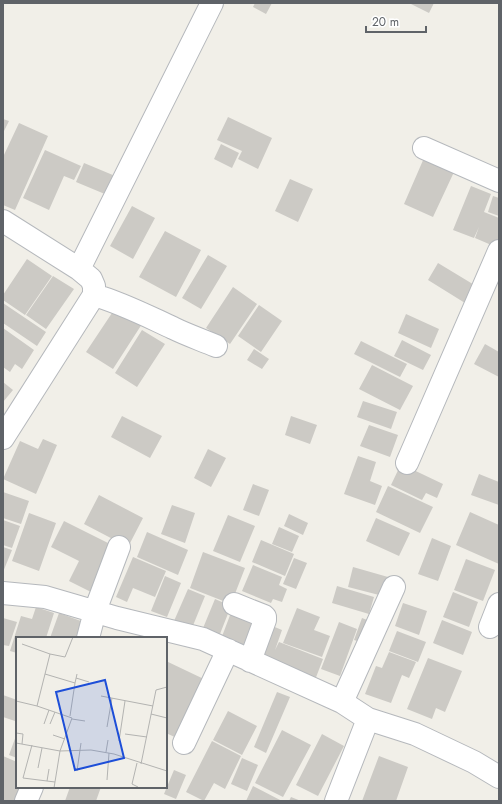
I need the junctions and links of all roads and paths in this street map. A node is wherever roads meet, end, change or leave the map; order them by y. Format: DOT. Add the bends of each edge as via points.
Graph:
graph roads {
  1 [pos="212,3"];
  2 [pos="424,148"];
  3 [pos="499,181"];
  4 [pos="3,221"];
  5 [pos="499,251"];
  6 [pos="79,269"];
  7 [pos="94,295"];
  8 [pos="216,346"];
  9 [pos="3,438"];
  10 [pos="407,463"];
  11 [pos="119,548"];
  12 [pos="394,587"];
  13 [pos="3,593"];
  14 [pos="234,604"];
  15 [pos="499,604"];
  16 [pos="95,611"];
  17 [pos="490,627"];
  18 [pos="88,637"];
  19 [pos="228,650"];
  20 [pos="250,661"];
  21 [pos="342,702"];
  22 [pos="368,719"];
  23 [pos="184,743"];
  24 [pos="499,777"];
  25 [pos="32,788"];
  26 [pos="26,801"];
  27 [pos="336,801"];
  1 -- 6 [label="street"];
  2 -- 3 [label="street"];
  4 -- 6 [label="street"];
  5 -- 10 [label="street"];
  6 -- 7 [label="street" via="92,279"];
  7 -- 8 [label="street" via="133,309"];
  7 -- 9 [label="street"];
  11 -- 16 [label="street"];
  12 -- 21 [label="street"];
  13 -- 16 [label="street" via="45,597"];
  14 -- 20 [label="street" via="265,617"];
  15 -- 17 [label="street"];
  16 -- 18 [label="street"];
  16 -- 19 [label="street" via="203,640"];
  19 -- 20 [label="street"];
  19 -- 23 [label="street"];
  20 -- 21 [label="street"];
  21 -- 22 [label="street"];
  22 -- 24 [label="street" via="415,734"];
  22 -- 27 [label="street"];
  25 -- 26 [label="street"];
}
